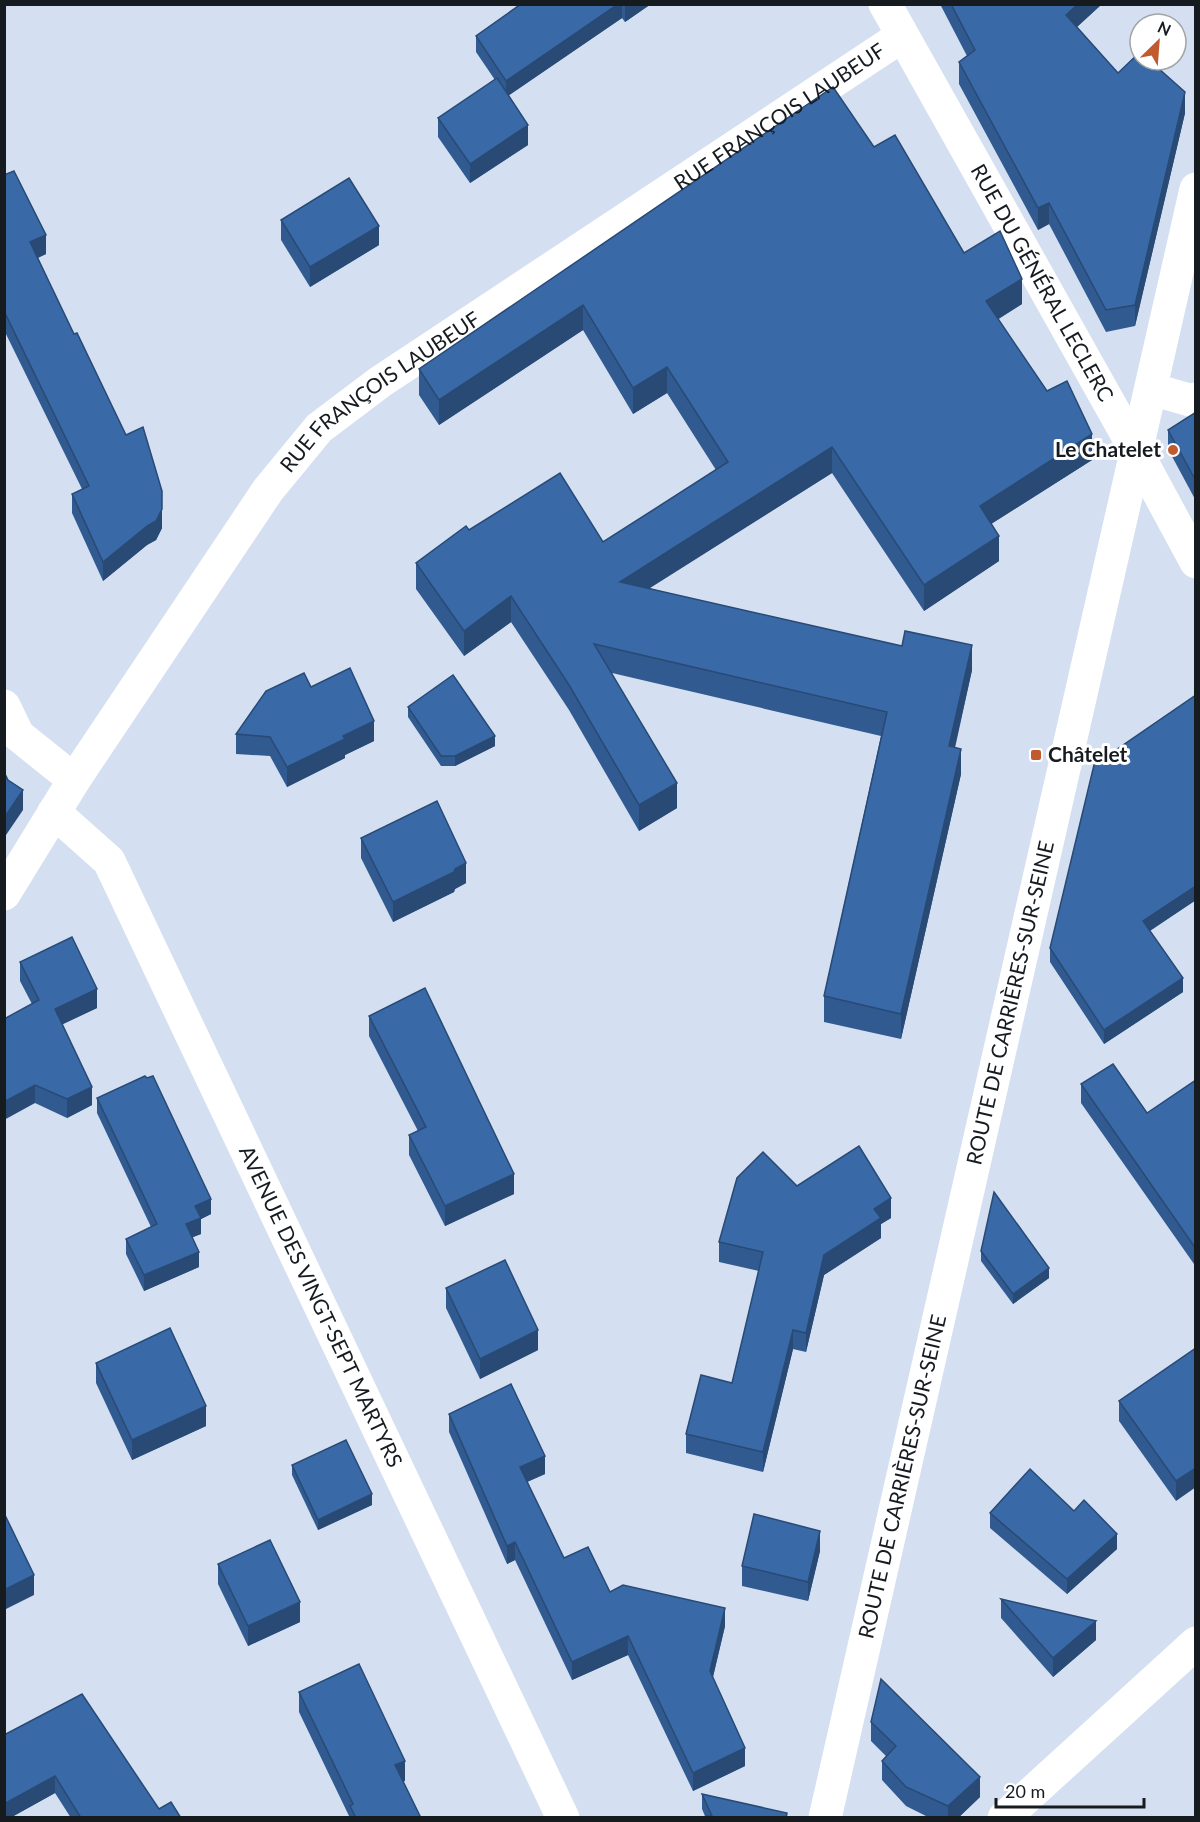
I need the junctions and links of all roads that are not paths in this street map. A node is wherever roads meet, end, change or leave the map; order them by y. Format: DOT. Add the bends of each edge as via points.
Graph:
graph roads {
  1 [pos="885,4"];
  2 [pos="902,36"];
  3 [pos="1196,189"];
  4 [pos="1150,390"];
  5 [pos="1196,399"];
  6 [pos="1135,449"];
  7 [pos="1196,562"];
  8 [pos="4,706"];
  9 [pos="74,780"];
  10 [pos="54,812"];
  11 [pos="4,894"];
  12 [pos="1196,1643"];
  13 [pos="563,1818"];
  14 [pos="825,1818"];
  15 [pos="1004,1818"];
  1 -- 2 [label="street, RUE DU GÉNÉRAL LECLERC"];
  2 -- 6 [label="street, RUE DU GÉNÉRAL LECLERC"];
  2 -- 9 [label="street, RUE FRANÇOIS LAUBEUF" via="380,382 319,428 268,490"];
  3 -- 4 [label="street, ROUTE DE CARRIÈRES-SUR-SEINE"];
  4 -- 5 [label="street"];
  4 -- 6 [label="street, ROUTE DE CARRIÈRES-SUR-SEINE"];
  6 -- 7 [label="street, RUE DU GÉNÉRAL LECLERC"];
  6 -- 14 [label="street, ROUTE DE CARRIÈRES-SUR-SEINE"];
  8 -- 9 [label="street" via="18,735"];
  9 -- 10 [label="street, RUE FRANÇOIS LAUBEUF"];
  10 -- 11 [label="street, RUE FRANÇOIS LAUBEUF"];
  10 -- 13 [label="street, AVENUE DES VINGT-SEPT MARTYRS" via="109,861"];
  12 -- 15 [label="street"];
}
